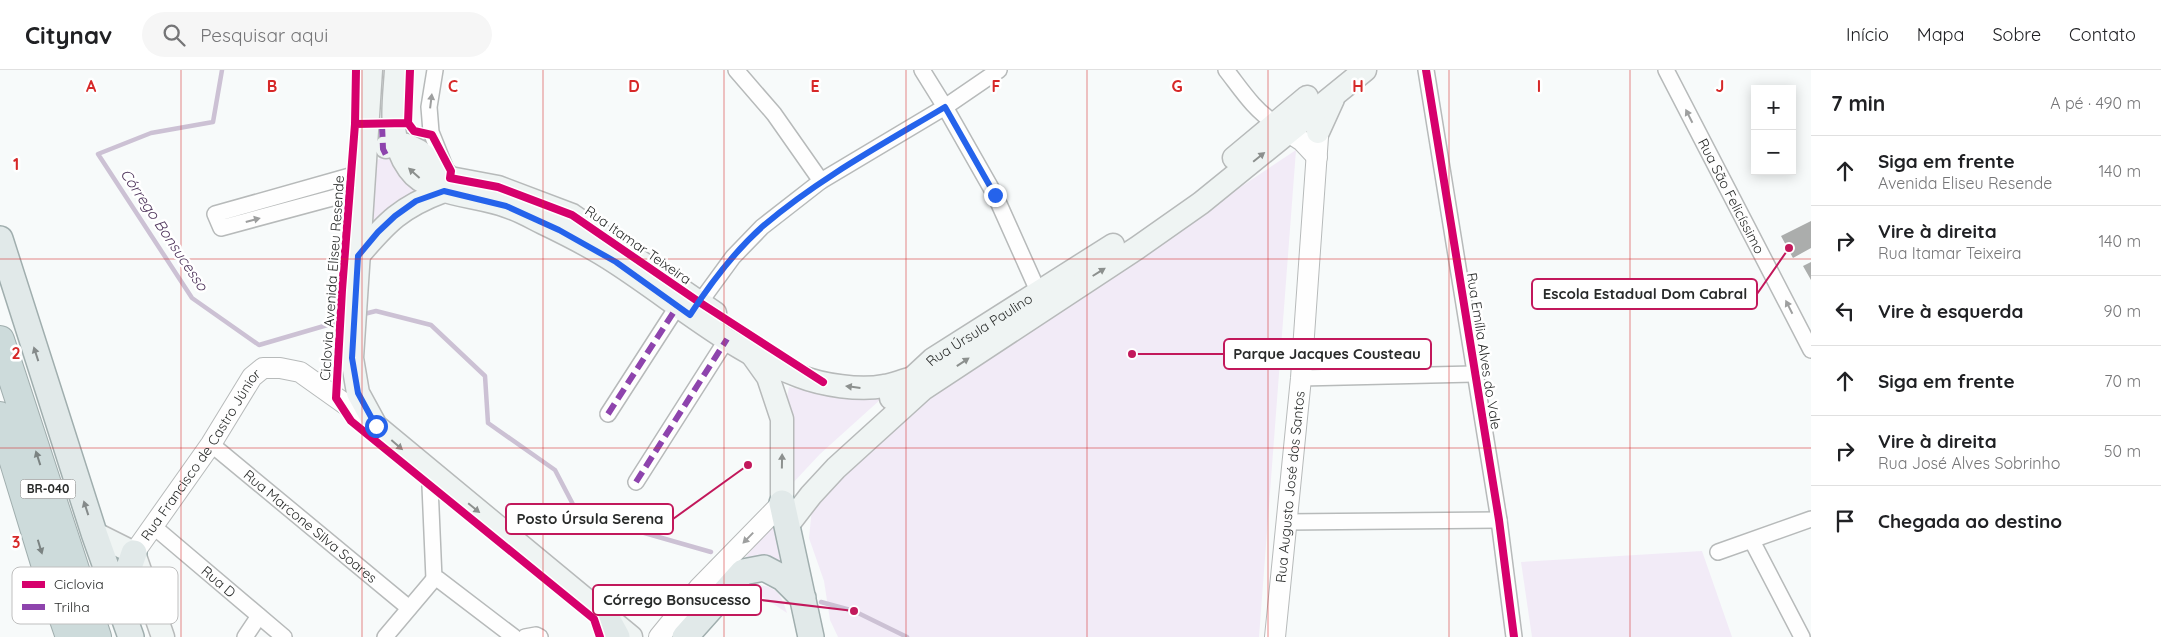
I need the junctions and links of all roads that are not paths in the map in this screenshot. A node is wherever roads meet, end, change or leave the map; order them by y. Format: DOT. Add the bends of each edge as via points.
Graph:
graph roads {
  1 [pos="371,70"];
  2 [pos="396,70"];
  3 [pos="435,70"];
  4 [pos="736,70"];
  5 [pos="922,70"];
  6 [pos="999,70"];
  7 [pos="1226,70"];
  8 [pos="1341,70"];
  9 [pos="1365,70"];
  10 [pos="1426,70"];
  11 [pos="1666,70"];
  12 [pos="945,107"];
  13 [pos="1311,115"];
  14 [pos="1282,127"];
  15 [pos="396,143"];
  16 [pos="1317,157"];
  17 [pos="364,174"];
  18 [pos="821,181"];
  19 [pos="450,188"];
  20 [pos="0,239"];
  21 [pos="358,256"];
  22 [pos="1038,291"];
  23 [pos="689,308"];
  24 [pos="727,339"];
  25 [pos="0,340"];
  26 [pos="1811,350"];
  27 [pos="753,356"];
  28 [pos="1474,374"];
  29 [pos="1300,378"];
  30 [pos="910,379"];
  31 [pos="823,382"];
  32 [pos="608,414"];
  33 [pos="0,416"];
  34 [pos="376,426"];
  35 [pos="211,444"];
  36 [pos="436,478"];
  37 [pos="636,482"];
  38 [pos="784,514"];
  39 [pos="1811,519"];
  40 [pos="1499,520"];
  41 [pos="1286,522"];
  42 [pos="153,526"];
  43 [pos="94,533"];
  44 [pos="1752,541"];
  45 [pos="1718,552"];
  46 [pos="134,553"];
  47 [pos="46,567"];
  48 [pos="74,567"];
  49 [pos="106,567"];
  50 [pos="129,567"];
  51 [pos="139,567"];
  52 [pos="434,579"];
  53 [pos="803,598"];
  54 [pos="409,608"];
  55 [pos="604,613"];
  56 [pos="259,616"];
  57 [pos="66,624"];
  58 [pos="93,624"];
  59 [pos="127,624"];
  60 [pos="159,624"];
  61 [pos="70,637"];
  62 [pos="97,637"];
  63 [pos="131,637"];
  64 [pos="163,637"];
  65 [pos="245,637"];
  66 [pos="284,637"];
  67 [pos="385,637"];
  68 [pos="514,637"];
  69 [pos="525,637"];
  70 [pos="540,637"];
  71 [pos="617,637"];
  72 [pos="631,637"];
  73 [pos="659,637"];
  74 [pos="685,637"];
  75 [pos="811,637"];
  76 [pos="1275,637"];
  77 [pos="1514,637"];
  78 [pos="1802,637"];
  1 -- 17 [label="main road"];
  2 -- 15 [label="main road" via="393,125"];
  19 -- 3 [label="street, one-way" via="431,132 430,107"];
  4 -- 18 [label="street" via="774,114"];
  5 -- 12 [label="street"];
  6 -- 12 [label="street"];
  7 -- 14 [label="street" via="1263,116"];
  8 -- 13 [label="main road, Rua Úrsula Paulino"];
  9 -- 13 [label="main road, Rua Úrsula Paulino"];
  10 -- 28 [label="street, Rua Emília Alves do Vale"];
  26 -- 11 [label="street, Rua São Felicíssimo, one-way"];
  12 -- 18 [label="street"];
  12 -- 22 [label="street" via="995,195"];
  13 -- 14 [label="main road, Rua Úrsula Paulino"];
  13 -- 16 [label="street, Rua Augusto José dos Santos"];
  14 -- 16 [label="street"];
  14 -- 22 [label="main road, Rua Úrsula Paulino" via="1151,222"];
  38 -- 14 [label="main road, Rua Úrsula Paulino, one-way" via="810,495 923,389 1201,203"];
  15 -- 17 [label="main road" via="383,148"];
  19 -- 15 [label="main road, Rua Itamar Teixeira, one-way" via="425,182 410,170"];
  16 -- 29 [label="street, Rua Augusto José dos Santos"];
  17 -- 17 [label="street, one-way" via="216,214 221,228"];
  17 -- 21 [label="main road"];
  18 -- 23 [label="street" via="762,227"];
  19 -- 21 [label="main road" via="416,201 395,216"];
  19 -- 23 [label="main road, Rua Itamar Teixeira" via="506,206 559,230"];
  43 -- 20 [label="main road, one-way"];
  21 -- 34 [label="main road" via="352,358 358,393"];
  22 -- 30 [label="main road, Rua Úrsula Paulino" via="933,359"];
  23 -- 24 [label="main road, Rua Itamar Teixeira"];
  23 -- 31 [label="main road, Rua Itamar Teixeira"];
  23 -- 32 [label="street"];
  24 -- 27 [label="main road, Rua Itamar Teixeira"];
  24 -- 37 [label="street"];
  48 -- 25 [label="highway, BR-040, one-way"];
  27 -- 31 [label="main road, Rua Itamar Teixeira" via="800,377"];
  38 -- 27 [label="main road, Rua Itamar Teixeira, one-way" via="782,419 768,377"];
  28 -- 29 [label="street"];
  28 -- 40 [label="street, Rua Emília Alves do Vale"];
  29 -- 41 [label="street, Rua Augusto José dos Santos"];
  30 -- 31 [label="main road, Rua Itamar Teixeira, one-way" via="884,386 857,388"];
  30 -- 38 [label="main road, Rua Úrsula Paulino"];
  33 -- 47 [label="highway, BR-040, one-way"];
  34 -- 35 [label="street, Rua Francisco de Castro Júnior" via="300,372 263,368 252,377"];
  34 -- 36 [label="main road, one-way"];
  35 -- 42 [label="street, Rua Francisco de Castro Júnior"];
  35 -- 54 [label="street, Rua Marcone Silva Soares"];
  36 -- 52 [label="street" via="430,486"];
  36 -- 55 [label="main road, one-way"];
  38 -- 53 [label="main road"];
  38 -- 73 [label="street, Rua Úrsula Paulino, one-way" via="699,588"];
  39 -- 44 [label="street"];
  40 -- 41 [label="street"];
  40 -- 77 [label="street, Rua Emília Alves do Vale"];
  41 -- 76 [label="street, Rua Augusto José dos Santos"];
  42 -- 46 [label="street, Rua Francisco de Castro Júnior"];
  42 -- 56 [label="street, Rua D"];
  43 -- 46 [label="main road, Rua Francisco de Castro Júnior"];
  43 -- 49 [label="main road"];
  44 -- 45 [label="street"];
  44 -- 78 [label="street"];
  46 -- 50 [label="main road"];
  46 -- 51 [label="main road, Rua Francisco de Castro Júnior"];
  52 -- 54 [label="street"];
  52 -- 68 [label="street" via="438,578"];
  53 -- 74 [label="main road" via="783,578 764,568 743,572"];
  53 -- 75 [label="main road"];
  54 -- 67 [label="street"];
  55 -- 71 [label="main road"];
  55 -- 72 [label="main road"];
  56 -- 65 [label="street"];
  56 -- 66 [label="street, Rua D"];
  57 -- 61 [label="highway, BR-040, one-way"];
  62 -- 58 [label="highway, BR-040, one-way"];
  59 -- 63 [label="main road"];
  60 -- 64 [label="main road, Rua Francisco de Castro Júnior"];
  69 -- 70 [label="street"];
}
